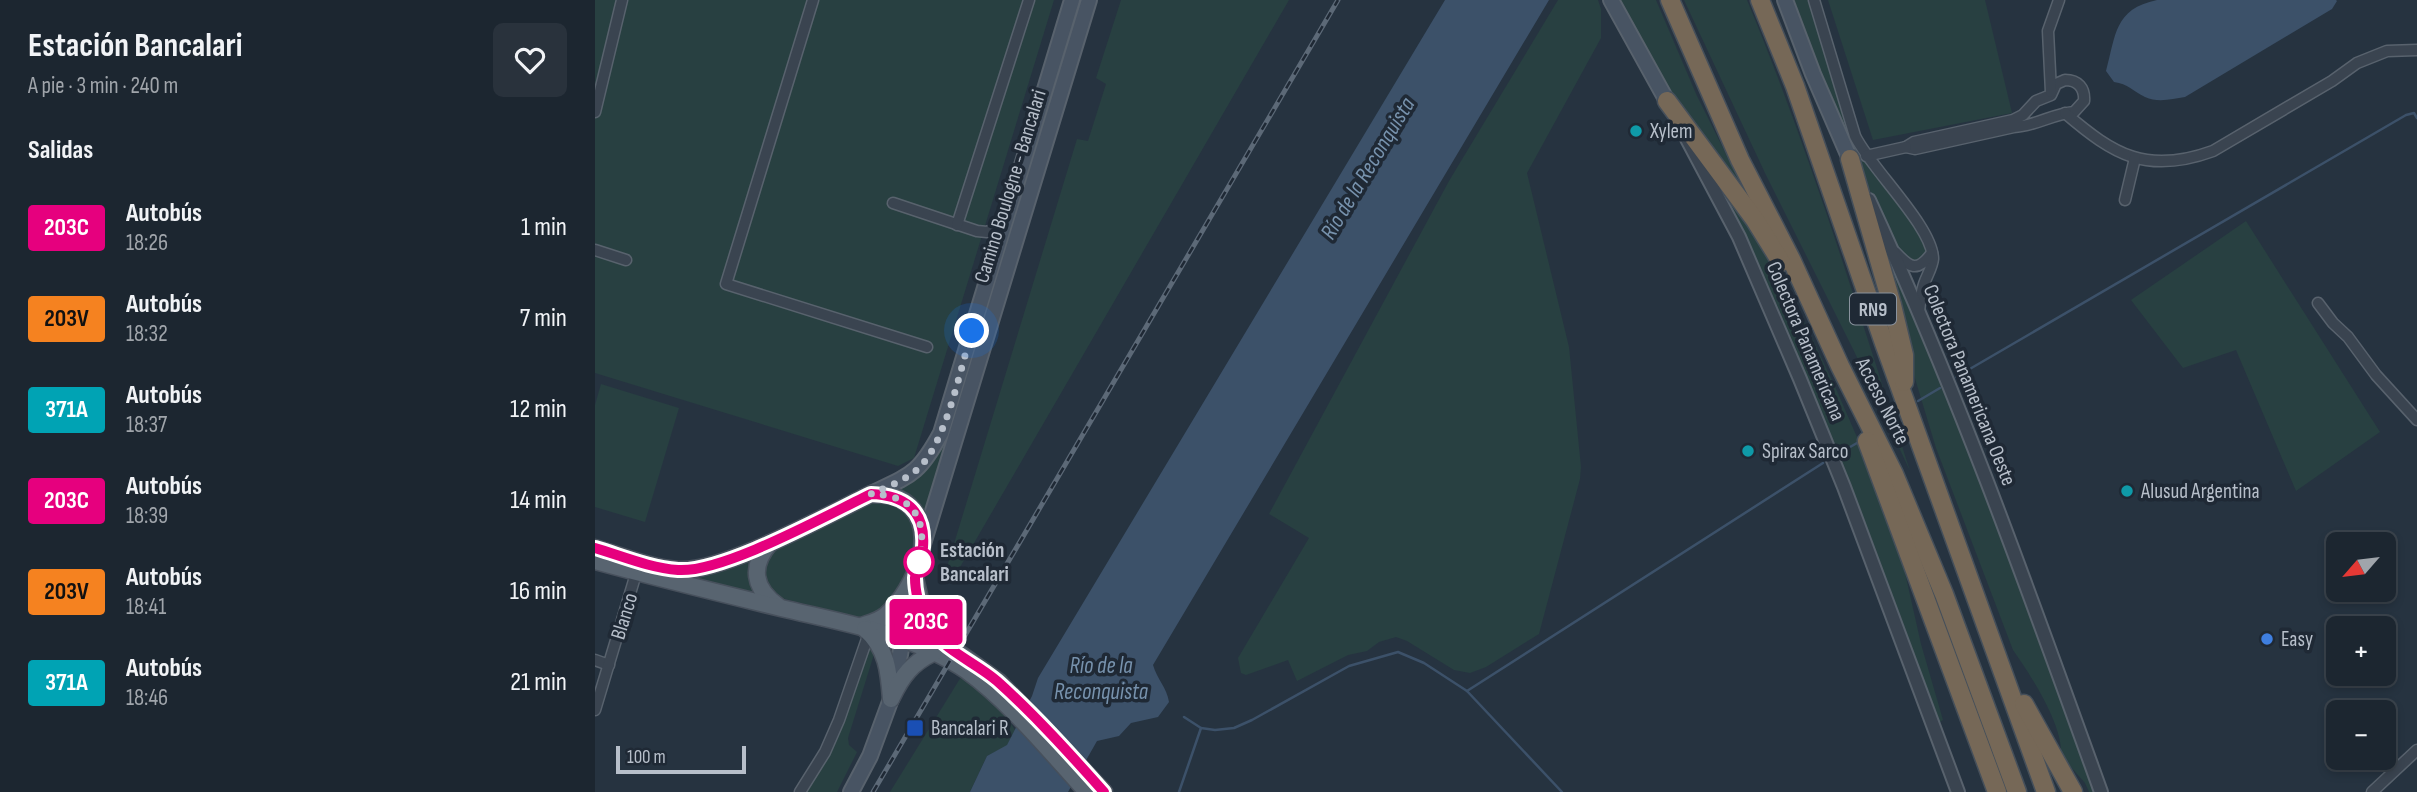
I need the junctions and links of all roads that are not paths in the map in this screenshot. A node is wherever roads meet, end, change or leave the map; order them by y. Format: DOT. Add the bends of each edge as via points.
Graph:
graph roads {
  1 [pos="622,0"];
  2 [pos="813,0"];
  3 [pos="1029,0"];
  4 [pos="1072,0"];
  5 [pos="1089,0"];
  6 [pos="1611,0"];
  7 [pos="1670,0"];
  8 [pos="1760,0"];
  9 [pos="1785,0"];
  10 [pos="1814,0"];
  11 [pos="2059,0"];
  12 [pos="2417,51"];
  13 [pos="2049,65"];
  14 [pos="2064,80"];
  15 [pos="2051,93"];
  16 [pos="1667,101"];
  17 [pos="2081,107"];
  18 [pos="595,112"];
  19 [pos="2064,113"];
  20 [pos="2023,115"];
  21 [pos="2027,126"];
  22 [pos="2081,127"];
  23 [pos="1906,147"];
  24 [pos="1858,157"];
  25 [pos="2135,158"];
  26 [pos="2125,200"];
  27 [pos="893,203"];
  28 [pos="957,225"];
  29 [pos="1004,226"];
  30 [pos="1891,247"];
  31 [pos="595,250"];
  32 [pos="1932,252"];
  33 [pos="626,260"];
  34 [pos="2318,303"];
  35 [pos="1919,311"];
  36 [pos="927,347"];
  37 [pos="1840,366"];
  38 [pos="1903,395"];
  39 [pos="2417,420"];
  40 [pos="871,494"];
  41 [pos="772,541"];
  42 [pos="923,546"];
  43 [pos="595,548"];
  44 [pos="595,561"];
  45 [pos="638,567"];
  46 [pos="915,578"];
  47 [pos="781,608"];
  48 [pos="1982,619"];
  49 [pos="865,629"];
  50 [pos="902,640"];
  51 [pos="933,653"];
  52 [pos="595,660"];
  53 [pos="610,665"];
  54 [pos="891,699"];
  55 [pos="596,705"];
  56 [pos="1016,708"];
  57 [pos="2417,751"];
  58 [pos="1087,786"];
  59 [pos="800,792"];
  60 [pos="851,792"];
  61 [pos="1104,792"];
  62 [pos="1958,792"];
  63 [pos="1997,792"];
  64 [pos="2017,792"];
  65 [pos="2046,792"];
  66 [pos="2073,792"];
  67 [pos="2101,792"];
  68 [pos="2372,792"];
  1 -- 18 [label="street"];
  2 -- 36 [label="street" via="726,284"];
  3 -- 28 [label="street"];
  4 -- 29 [label="main road, Camino Boulogne - Bancalari"];
  5 -- 42 [label="main road, Camino Boulogne - Bancalari"];
  6 -- 16 [label="main road, Colectora Panamericana"];
  7 -- 37 [label="highway, Acceso Norte / RN9" via="1740,160"];
  8 -- 38 [label="highway, Acceso Norte / RN9" via="1795,86"];
  9 -- 24 [label="main road, Colectora Panamericana Oeste" via="1813,75"];
  10 -- 24 [label="street"];
  11 -- 13 [label="street" via="2048,31"];
  12 -- 25 [label="street" via="2387,51 2368,57 2202,155 2153,162"];
  13 -- 14 [label="street"];
  13 -- 15 [label="street"];
  14 -- 15 [label="street"];
  14 -- 17 [label="street" via="2080,85"];
  15 -- 19 [label="street" via="2056,108"];
  15 -- 20 [label="street"];
  16 -- 37 [label="highway" via="1755,220"];
  16 -- 62 [label="street, Colectora Panamericana" via="1739,237 1800,379"];
  17 -- 19 [label="street"];
  17 -- 22 [label="street"];
  19 -- 21 [label="street"];
  19 -- 22 [label="street"];
  20 -- 21 [label="street"];
  20 -- 23 [label="street"];
  21 -- 23 [label="street" via="1915,149"];
  22 -- 25 [label="street"];
  23 -- 24 [label="street"];
  24 -- 30 [label="street, Colectora Panamericana Oeste"];
  24 -- 32 [label="street" via="1923,231"];
  24 -- 38 [label="highway" via="1904,355"];
  25 -- 26 [label="street"];
  27 -- 28 [label="street"];
  28 -- 29 [label="street" via="987,232"];
  29 -- 40 [label="main road, Camino Boulogne - Bancalari" via="941,433 921,466"];
  30 -- 32 [label="street" via="1914,267"];
  30 -- 35 [label="street, Colectora Panamericana Oeste"];
  31 -- 33 [label="street"];
  32 -- 35 [label="street"];
  34 -- 39 [label="street"];
  35 -- 67 [label="street, Colectora Panamericana Oeste"];
  37 -- 63 [label="highway"];
  37 -- 64 [label="highway, Acceso Norte / RN9" via="1894,474 1939,582"];
  38 -- 48 [label="highway, Acceso Norte / RN9"];
  40 -- 41 [label="main road"];
  40 -- 42 [label="main road" via="900,498 913,509"];
  41 -- 45 [label="main road" via="692,569"];
  41 -- 47 [label="main road" via="760,557 758,578 764,594"];
  42 -- 46 [label="main road"];
  43 -- 45 [label="main road"];
  44 -- 45 [label="main road"];
  45 -- 47 [label="main road"];
  45 -- 53 [label="street, Blanco"];
  46 -- 49 [label="main road" via="887,614"];
  46 -- 50 [label="main road"];
  46 -- 56 [label="main road" via="925,621 938,638 986,671"];
  47 -- 49 [label="main road"];
  48 -- 65 [label="highway, Acceso Norte / RN9"];
  48 -- 66 [label="highway"];
  49 -- 50 [label="main road"];
  49 -- 54 [label="main road" via="886,661"];
  49 -- 59 [label="street" via="839,720"];
  50 -- 51 [label="main road"];
  50 -- 54 [label="main road"];
  51 -- 54 [label="main road" via="909,669"];
  51 -- 56 [label="main road"];
  52 -- 53 [label="street"];
  53 -- 55 [label="street, Blanco"];
  54 -- 60 [label="main road"];
  56 -- 58 [label="main road"];
  57 -- 68 [label="street"];
  58 -- 61 [label="main road"];
}
